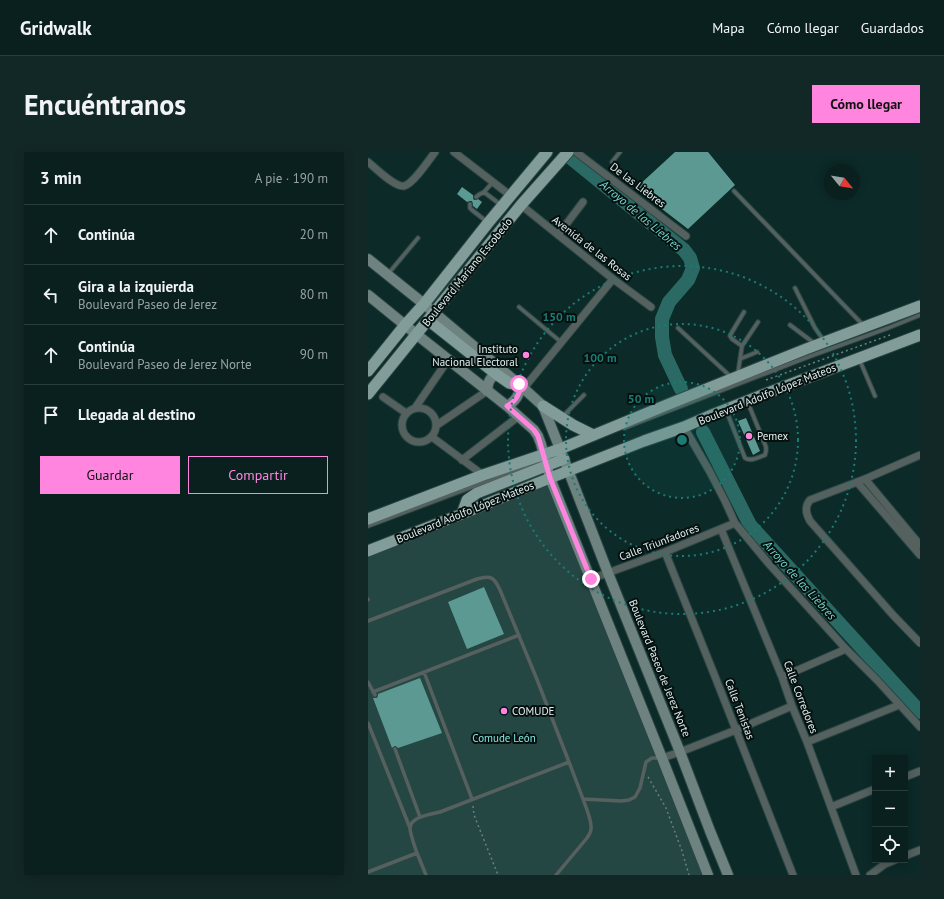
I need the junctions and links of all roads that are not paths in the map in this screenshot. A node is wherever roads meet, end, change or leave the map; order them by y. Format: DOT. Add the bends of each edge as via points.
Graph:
graph roads {
  1 [pos="435,152"];
  2 [pos="454,152"];
  3 [pos="547,152"];
  4 [pos="568,152"];
  5 [pos="576,152"];
  6 [pos="620,152"];
  7 [pos="368,162"];
  8 [pos="612,162"];
  9 [pos="493,182"];
  10 [pos="734,191"];
  11 [pos="484,192"];
  12 [pos="511,196"];
  13 [pos="476,197"];
  14 [pos="583,202"];
  15 [pos="470,204"];
  16 [pos="502,206"];
  17 [pos="521,206"];
  18 [pos="488,223"];
  19 [pos="558,235"];
  20 [pos="686,236"];
  21 [pos="418,238"];
  22 [pos="368,260"];
  23 [pos="388,275"];
  24 [pos="613,279"];
  25 [pos="796,288"];
  26 [pos="368,295"];
  27 [pos="424,304"];
  28 [pos="920,306"];
  29 [pos="519,307"];
  30 [pos="651,307"];
  31 [pos="744,312"];
  32 [pos="920,315"];
  33 [pos="431,317"];
  34 [pos="758,322"];
  35 [pos="406,325"];
  36 [pos="790,326"];
  37 [pos="865,327"];
  38 [pos="678,328"];
  39 [pos="416,334"];
  40 [pos="920,335"];
  41 [pos="561,342"];
  42 [pos="821,344"];
  43 [pos="742,346"];
  44 [pos="757,352"];
  45 [pos="740,358"];
  46 [pos="859,358"];
  47 [pos="448,360"];
  48 [pos="368,371"];
  49 [pos="496,374"];
  50 [pos="735,378"];
  51 [pos="521,386"];
  52 [pos="487,391"];
  53 [pos="368,394"];
  54 [pos="584,395"];
  55 [pos="875,396"];
  56 [pos="383,397"];
  57 [pos="747,401"];
  58 [pos="507,406"];
  59 [pos="542,406"];
  60 [pos="415,408"];
  61 [pos="726,409"];
  62 [pos="406,413"];
  63 [pos="519,416"];
  64 [pos="561,418"];
  65 [pos="437,425"];
  66 [pos="684,427"];
  67 [pos="618,431"];
  68 [pos="593,435"];
  69 [pos="432,437"];
  70 [pos="576,447"];
  71 [pos="561,454"];
  72 [pos="920,455"];
  73 [pos="462,460"];
  74 [pos="546,460"];
  75 [pos="569,471"];
  76 [pos="483,475"];
  77 [pos="550,478"];
  78 [pos="865,478"];
  79 [pos="857,482"];
  80 [pos="462,514"];
  81 [pos="368,519"];
  82 [pos="734,523"];
  83 [pos="368,526"];
  84 [pos="721,529"];
  85 [pos="920,545"];
  86 [pos="368,551"];
  87 [pos="665,552"];
  88 [pos="920,555"];
  89 [pos="608,573"];
  90 [pos="591,579"];
  91 [pos="368,621"];
  92 [pos="519,635"];
  93 [pos="920,643"];
  94 [pos="846,649"];
  95 [pos="424,672"];
  96 [pos="782,677"];
  97 [pos="368,682"];
  98 [pos="899,705"];
  99 [pos="792,706"];
  100 [pos="368,723"];
  101 [pos="920,727"];
  102 [pos="736,730"];
  103 [pos="807,742"];
  104 [pos="395,749"];
  105 [pos="680,752"];
  106 [pos="662,758"];
  107 [pos="569,762"];
  108 [pos="920,771"];
  109 [pos="908,776"];
  110 [pos="872,790"];
  111 [pos="472,799"];
  112 [pos="583,799"];
  113 [pos="831,807"];
  114 [pos="420,817"];
  115 [pos="410,829"];
  116 [pos="920,850"];
  117 [pos="417,853"];
  118 [pos="908,855"];
  119 [pos="888,863"];
  120 [pos="368,872"];
  121 [pos="426,875"];
  122 [pos="556,875"];
  123 [pos="708,875"];
  124 [pos="728,875"];
  125 [pos="793,875"];
  126 [pos="856,875"];
  127 [pos="870,875"];
  1 -- 7 [label="street" via="404,186 393,182"];
  2 -- 9 [label="street"];
  3 -- 12 [label="main road, Boulevard Mariano Escobedo"];
  4 -- 17 [label="main road, Boulevard Mariano Escobedo"];
  5 -- 20 [label="street, De las Liebres"];
  6 -- 8 [label="lane"];
  9 -- 11 [label="lane"];
  9 -- 12 [label="street"];
  10 -- 37 [label="lane"];
  11 -- 13 [label="lane"];
  11 -- 16 [label="lane"];
  12 -- 16 [label="main road, Boulevard Mariano Escobedo"];
  14 -- 19 [label="street"];
  15 -- 18 [label="lane" via="470,208"];
  16 -- 18 [label="main road, Boulevard Mariano Escobedo"];
  17 -- 19 [label="street, Avenida de las Rosas"];
  17 -- 33 [label="main road, Boulevard Mariano Escobedo"];
  18 -- 27 [label="main road, Boulevard Mariano Escobedo"];
  19 -- 24 [label="street, Avenida de las Rosas"];
  21 -- 23 [label="lane"];
  22 -- 23 [label="main road"];
  23 -- 27 [label="main road"];
  24 -- 30 [label="street, Avenida de las Rosas"];
  24 -- 41 [label="street"];
  25 -- 42 [label="lane"];
  26 -- 35 [label="main road"];
  27 -- 33 [label="main road"];
  27 -- 35 [label="main road, Boulevard Mariano Escobedo"];
  28 -- 37 [label="main road"];
  29 -- 41 [label="lane"];
  31 -- 43 [label="lane" via="730,336"];
  32 -- 67 [label="lane"];
  33 -- 39 [label="main road, Boulevard Mariano Escobedo"];
  33 -- 49 [label="main road"];
  33 -- 51 [label="main road"];
  34 -- 43 [label="lane"];
  35 -- 39 [label="main road"];
  35 -- 48 [label="main road, Boulevard Mariano Escobedo"];
  36 -- 42 [label="lane"];
  37 -- 42 [label="main road"];
  38 -- 50 [label="lane"];
  39 -- 47 [label="main road"];
  39 -- 53 [label="main road, Boulevard Mariano Escobedo"];
  40 -- 46 [label="main road, Boulevard Adolfo López Mateos"];
  41 -- 51 [label="street"];
  42 -- 50 [label="main road"];
  43 -- 45 [label="lane"];
  44 -- 45 [label="lane"];
  45 -- 50 [label="lane"];
  46 -- 55 [label="lane"];
  46 -- 57 [label="main road, Boulevard Adolfo López Mateos"];
  47 -- 52 [label="main road"];
  47 -- 60 [label="street"];
  49 -- 51 [label="main road" via="509,383"];
  49 -- 52 [label="main road" via="488,383"];
  50 -- 68 [label="main road"];
  51 -- 58 [label="main road" via="517,398"];
  51 -- 59 [label="main road"];
  52 -- 58 [label="main road"];
  52 -- 65 [label="street"];
  54 -- 64 [label="lane"];
  56 -- 62 [label="street"];
  57 -- 61 [label="main road, Boulevard Adolfo López Mateos"];
  57 -- 61 [label="lane" via="766,447 765,455 751,460 745,458"];
  58 -- 63 [label="main road"];
  59 -- 64 [label="main road"];
  59 -- 71 [label="main road, Boulevard Paseo de Jerez Norte"];
  60 -- 62 [label="street"];
  60 -- 65 [label="street" via="430,411"];
  61 -- 66 [label="main road, Boulevard Adolfo López Mateos"];
  62 -- 69 [label="street" via="402,431 407,438 415,443 424,442"];
  63 -- 73 [label="street"];
  63 -- 74 [label="main road" via="538,436"];
  64 -- 68 [label="main road"];
  65 -- 69 [label="street"];
  66 -- 75 [label="main road, Boulevard Adolfo López Mateos"];
  66 -- 82 [label="street" via="710,472"];
  68 -- 71 [label="main road"];
  69 -- 73 [label="street"];
  70 -- 71 [label="lane"];
  71 -- 74 [label="main road"];
  71 -- 75 [label="main road, Boulevard Paseo de Jerez Norte"];
  72 -- 78 [label="street"];
  73 -- 76 [label="street"];
  74 -- 76 [label="main road"];
  74 -- 77 [label="main road"];
  74 -- 80 [label="main road" via="477,493 467,500"];
  74 -- 83 [label="lane"];
  75 -- 77 [label="main road, Boulevard Adolfo López Mateos"];
  75 -- 89 [label="main road, Boulevard Paseo de Jerez Norte"];
  76 -- 81 [label="main road"];
  77 -- 80 [label="main road, Boulevard Adolfo López Mateos"];
  77 -- 90 [label="main road"];
  78 -- 79 [label="street"];
  78 -- 85 [label="street"];
  79 -- 88 [label="street"];
  79 -- 93 [label="street" via="810,500 806,506 807,516"];
  80 -- 86 [label="main road, Boulevard Adolfo López Mateos"];
  82 -- 84 [label="street, Calle Triunfadores"];
  82 -- 94 [label="street"];
  84 -- 87 [label="street, Calle Triunfadores"];
  84 -- 96 [label="street, Calle Corredores"];
  87 -- 89 [label="street, Calle Triunfadores"];
  87 -- 102 [label="street, Calle Tenistas"];
  89 -- 90 [label="street, Calle Triunfadores"];
  89 -- 105 [label="main road, Boulevard Paseo de Jerez Norte"];
  90 -- 106 [label="main road"];
  91 -- 92 [label="lane" via="477,579 489,577 498,585"];
  92 -- 95 [label="lane"];
  92 -- 107 [label="lane"];
  94 -- 96 [label="street"];
  94 -- 98 [label="street"];
  95 -- 97 [label="lane" via="374,693"];
  95 -- 111 [label="lane"];
  96 -- 99 [label="street, Calle Corredores"];
  98 -- 101 [label="street"];
  98 -- 103 [label="street"];
  99 -- 102 [label="street"];
  99 -- 103 [label="street, Calle Corredores"];
  100 -- 115 [label="lane"];
  102 -- 105 [label="street"];
  102 -- 125 [label="street, Calle Tenistas"];
  103 -- 113 [label="street, Calle Corredores"];
  104 -- 114 [label="lane"];
  105 -- 106 [label="street"];
  105 -- 124 [label="main road, Boulevard Paseo de Jerez Norte"];
  106 -- 112 [label="lane" via="652,758 646,762 640,788 629,800 621,802"];
  106 -- 123 [label="main road"];
  107 -- 111 [label="lane"];
  107 -- 112 [label="lane"];
  108 -- 109 [label="street"];
  110 -- 113 [label="street"];
  111 -- 114 [label="lane"];
  112 -- 122 [label="lane" via="591,823 590,833"];
  113 -- 126 [label="street, Calle Corredores"];
  114 -- 115 [label="lane" via="413,821"];
  115 -- 117 [label="lane"];
  116 -- 118 [label="street"];
  117 -- 120 [label="lane"];
  117 -- 121 [label="lane"];
  119 -- 127 [label="street"];
}
